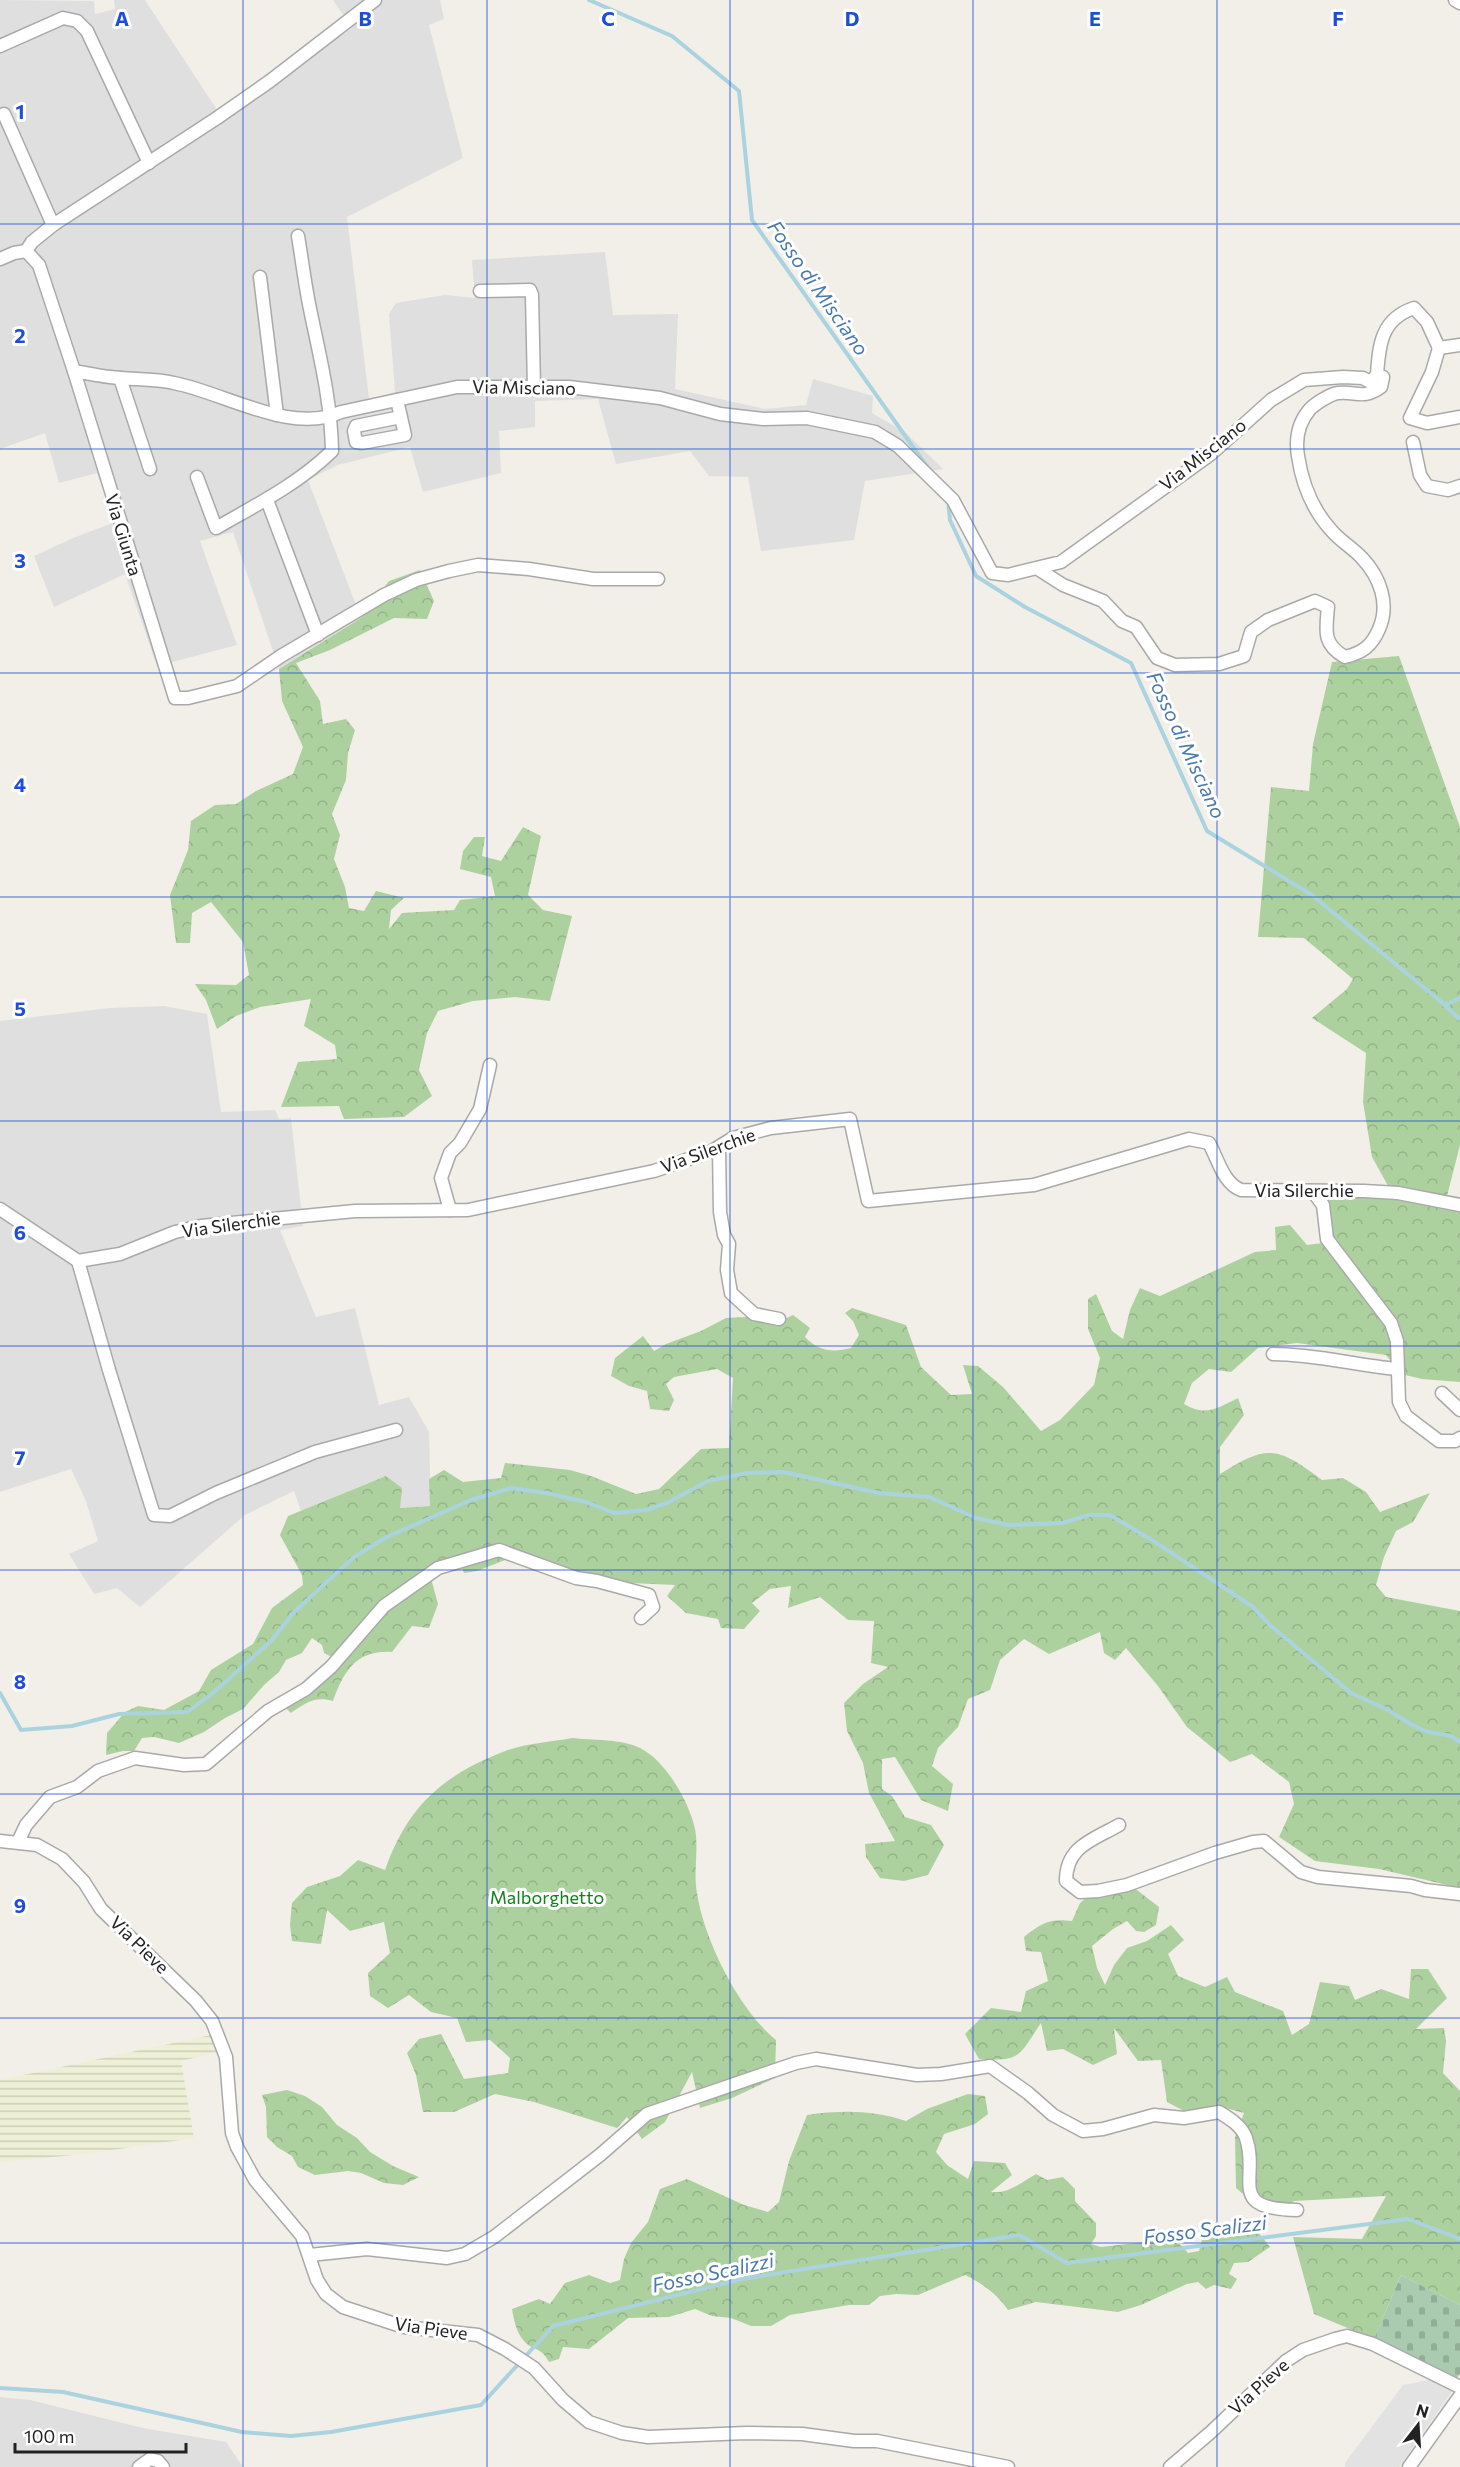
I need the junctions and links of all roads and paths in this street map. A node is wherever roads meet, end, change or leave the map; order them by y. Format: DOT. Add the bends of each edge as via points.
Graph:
graph roads {
  1 [pos="375,0"];
  2 [pos="1455,0"];
  3 [pos="1460,3"];
  4 [pos="0,46"];
  5 [pos="4,114"];
  6 [pos="149,163"];
  7 [pos="53,225"];
  8 [pos="298,236"];
  9 [pos="26,251"];
  10 [pos="0,259"];
  11 [pos="260,278"];
  12 [pos="480,291"];
  13 [pos="1460,345"];
  14 [pos="1439,348"];
  15 [pos="74,371"];
  16 [pos="1377,375"];
  17 [pos="120,378"];
  18 [pos="534,389"];
  19 [pos="397,400"];
  20 [pos="277,415"];
  21 [pos="331,417"];
  22 [pos="401,417"];
  23 [pos="1460,417"];
  24 [pos="1413,442"];
  25 [pos="150,469"];
  26 [pos="197,477"];
  27 [pos="1460,486"];
  28 [pos="267,500"];
  29 [pos="1038,569"];
  30 [pos="658,579"];
  31 [pos="318,635"];
  32 [pos="490,1065"];
  33 [pos="719,1148"];
  34 [pos="1313,1191"];
  35 [pos="1460,1205"];
  36 [pos="0,1209"];
  37 [pos="450,1210"];
  38 [pos="78,1261"];
  39 [pos="779,1319"];
  40 [pos="1273,1354"];
  41 [pos="1397,1370"];
  42 [pos="1442,1394"];
  43 [pos="1460,1410"];
  44 [pos="396,1430"];
  45 [pos="1460,1438"];
  46 [pos="641,1618"];
  47 [pos="1119,1825"];
  48 [pos="0,1841"];
  49 [pos="18,1842"];
  50 [pos="1460,1894"];
  51 [pos="1297,2210"];
  52 [pos="310,2255"];
  53 [pos="1460,2387"];
  54 [pos="1460,2396"];
  55 [pos="140,2467"];
  56 [pos="163,2467"];
  57 [pos="1008,2467"];
  58 [pos="1170,2467"];
  59 [pos="1409,2467"];
  1 -- 6 [label="street" via="270,81"];
  2 -- 3 [label="street"];
  4 -- 6 [label="street" via="63,18 77,21 87,31"];
  5 -- 7 [label="street"];
  6 -- 7 [label="street"];
  7 -- 9 [label="street"];
  8 -- 21 [label="street"];
  9 -- 10 [label="street"];
  9 -- 15 [label="street" via="39,265"];
  11 -- 20 [label="street"];
  12 -- 18 [label="street" via="530,290"];
  13 -- 14 [label="street"];
  14 -- 16 [label="street" via="1427,322 1414,309 1401,313 1385,329 1378,349"];
  14 -- 23 [label="street" via="1410,418 1427,423"];
  15 -- 17 [label="street, Via Misciano"];
  15 -- 31 [label="street, Via Giunta" via="175,698 237,686"];
  16 -- 29 [label="street, Via Misciano" via="1370,381 1344,377 1304,381 1270,400 1211,454 1061,562"];
  16 -- 29 [label="street" via="1383,377 1382,387 1372,394 1337,393 1311,407 1298,425 1302,480 1316,509 1331,530 1363,558 1382,590 1382,623 1368,647 1359,653 1345,657 1334,651 1326,636 1328,607 1315,601 1268,620 1251,632 1244,656 1219,664 1175,665 1157,658 1136,627 1122,621 1103,601 1063,585"];
  17 -- 20 [label="street, Via Misciano" via="196,388"];
  17 -- 25 [label="street"];
  18 -- 19 [label="street, Via Misciano" via="457,387"];
  18 -- 29 [label="street, Via Misciano" via="569,387 616,392 660,398 720,414 763,419 807,418 875,432 898,446 953,500 992,573 1008,575"];
  19 -- 21 [label="street, Via Misciano"];
  19 -- 22 [label="street"];
  20 -- 21 [label="street, Via Misciano" via="310,420"];
  21 -- 28 [label="street" via="332,451"];
  24 -- 27 [label="street" via="1420,475 1427,486 1448,490"];
  26 -- 28 [label="street" via="216,528"];
  28 -- 31 [label="street"];
  30 -- 31 [label="street" via="593,579 478,565 416,580"];
  32 -- 37 [label="street" via="480,1109 450,1153 441,1178"];
  33 -- 34 [label="street, Via Silerchie" via="733,1138 771,1128 850,1119 868,1201 1034,1185 1189,1139 1209,1143 1233,1187"];
  33 -- 37 [label="street, Via Silerchie" via="629,1178 468,1210"];
  33 -- 39 [label="street" via="720,1212 729,1244 727,1270 731,1293 754,1314"];
  34 -- 35 [label="street, Via Silerchie" via="1398,1193"];
  34 -- 41 [label="street" via="1323,1205 1327,1239 1391,1323 1397,1341"];
  36 -- 38 [label="street"];
  37 -- 38 [label="street, Via Silerchie" via="355,1211 201,1226 120,1254"];
  38 -- 44 [label="street" via="154,1515 170,1516 315,1452"];
  40 -- 41 [label="street"];
  41 -- 45 [label="street" via="1399,1402 1406,1416 1439,1441"];
  42 -- 43 [label="street"];
  46 -- 49 [label="street" via="653,1607 649,1595 576,1578 499,1550 438,1568 384,1606 331,1667 306,1689 268,1711 206,1764 135,1758 98,1771 77,1787 50,1797 26,1825"];
  47 -- 50 [label="street" via="1075,1850 1066,1868 1066,1881 1080,1892 1127,1885 1215,1853 1264,1841 1301,1872 1318,1877"];
  48 -- 49 [label="street, Via Pieve"];
  49 -- 52 [label="street, Via Pieve" via="37,1845 62,1859 84,1882 101,1909 212,2021 225,2056 232,2133 237,2147 255,2180 302,2236"];
  51 -- 52 [label="street" via="1261,2205 1251,2195 1245,2136 1234,2121 1219,2112 1184,2118 1154,2115 1083,2131 1053,2115 990,2066 917,2075 816,2059 647,2114 503,2230 465,2254 447,2258 368,2249"];
  52 -- 57 [label="street, Via Pieve" via="317,2280 326,2294 343,2307 404,2327 478,2336 534,2368 590,2422 622,2433 648,2438 802,2434 877,2441"];
  53 -- 58 [label="street, Via Pieve" via="1358,2338 1335,2339 1303,2350 1286,2361"];
  54 -- 59 [label="street"];
  55 -- 56 [label="street" via="150,2459"];
}
